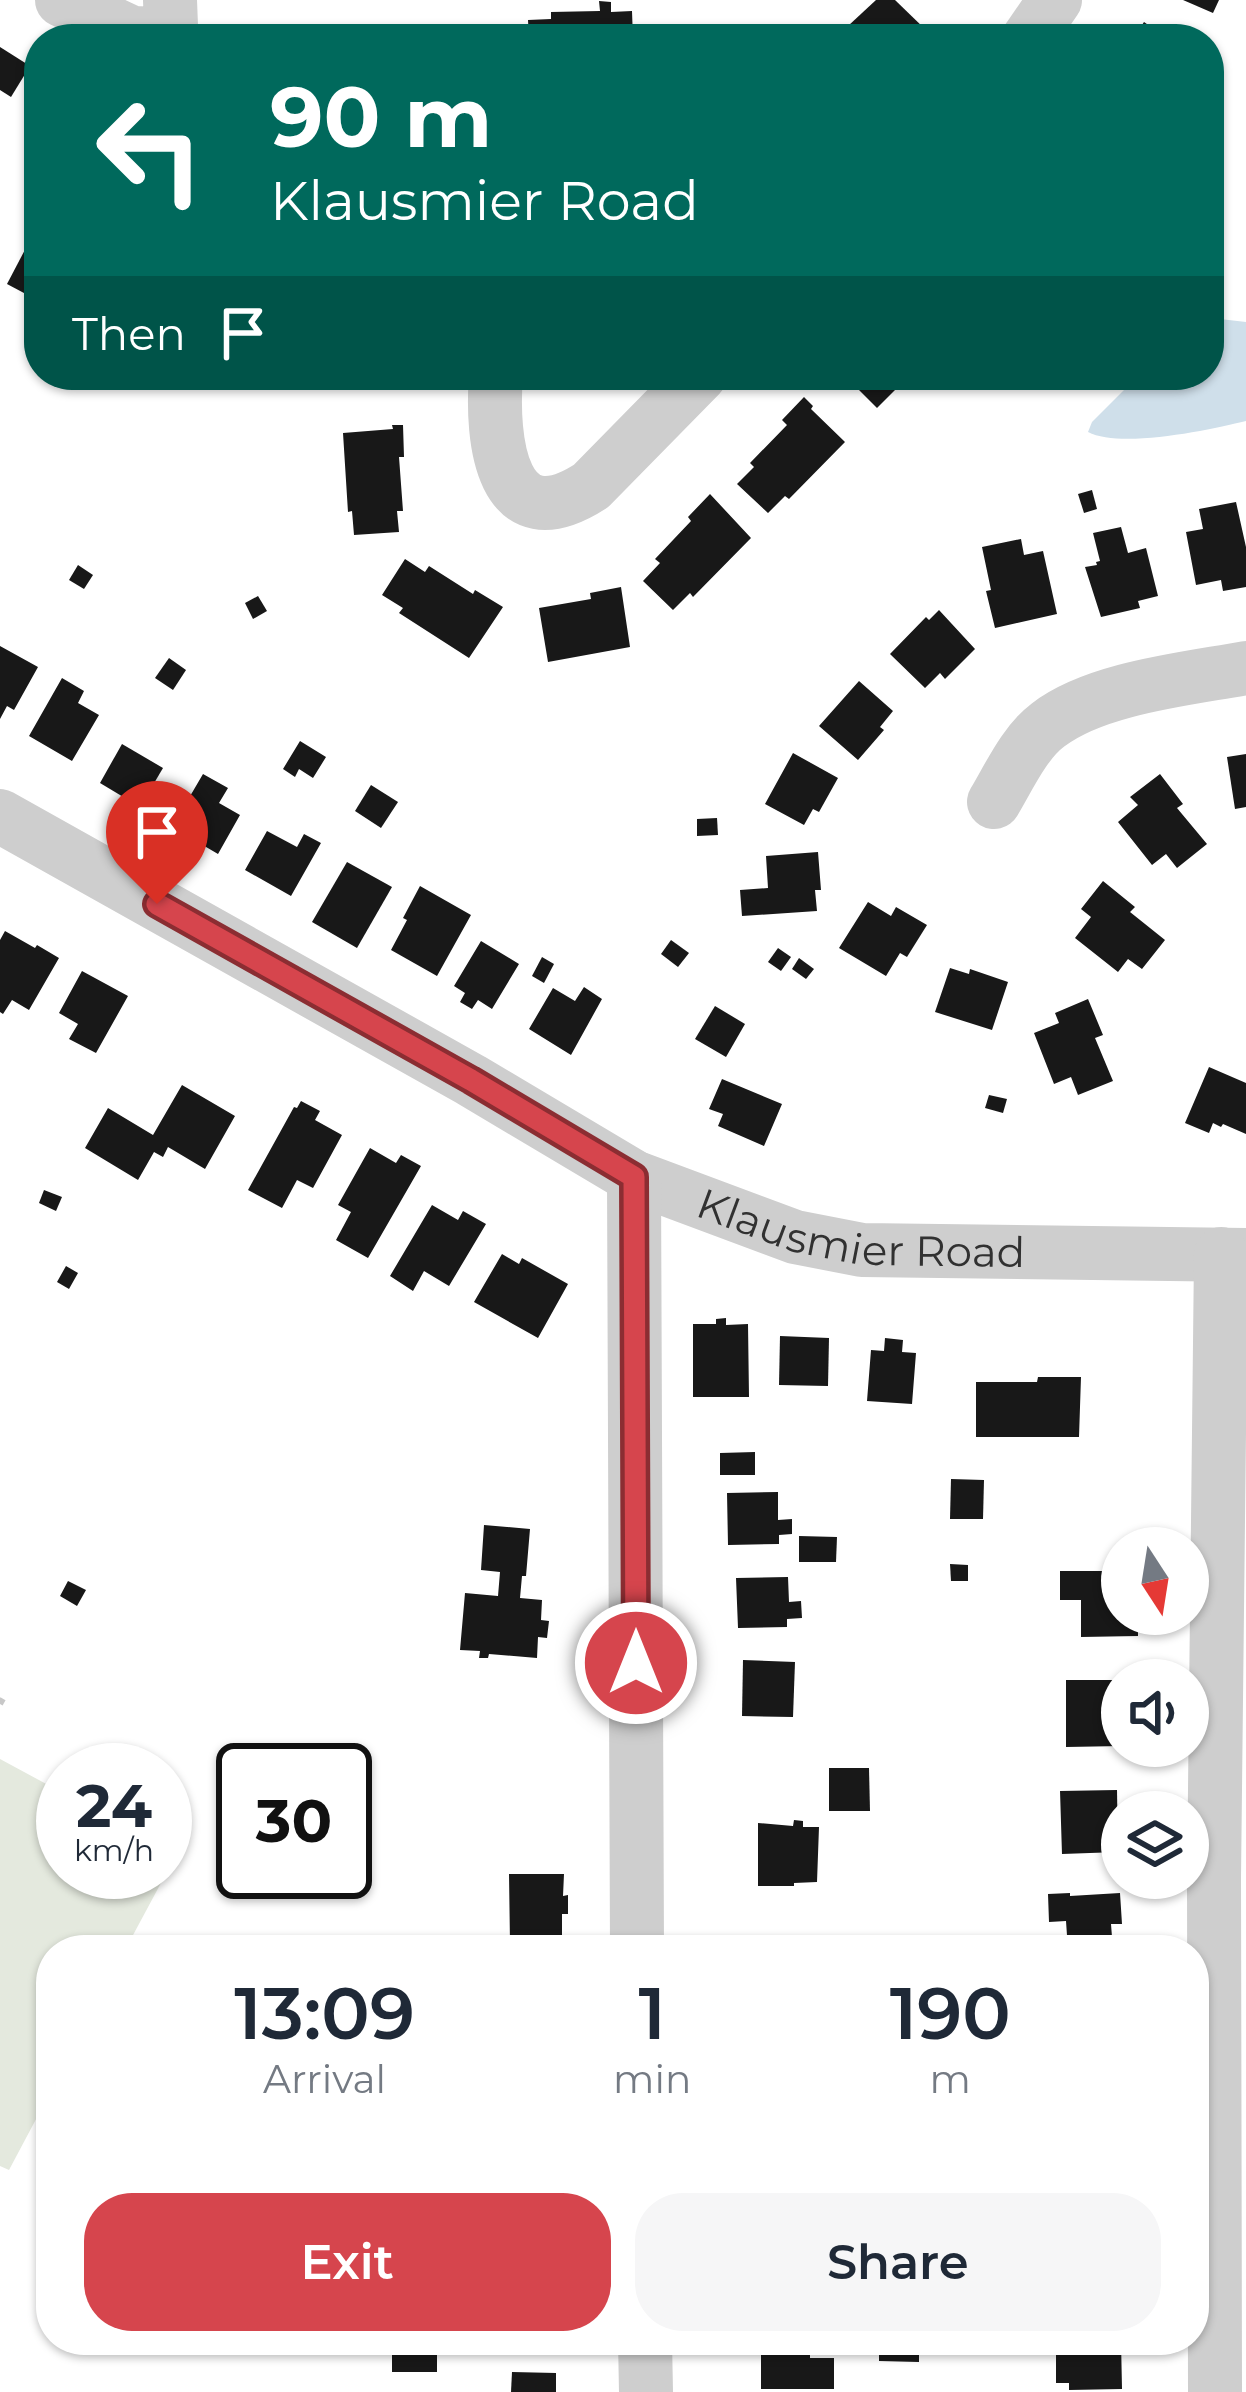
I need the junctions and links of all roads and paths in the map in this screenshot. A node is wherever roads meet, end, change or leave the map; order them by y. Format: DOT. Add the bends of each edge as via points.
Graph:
graph roads {
  1 [pos="62,0"];
  2 [pos="113,24"];
  3 [pos="496,390"];
  4 [pos="685,390"];
  5 [pos="1246,668"];
  6 [pos="994,802"];
  7 [pos="0,816"];
  8 [pos="634,1177"];
  9 [pos="1234,1254"];
  10 [pos="1230,1878"];
  11 [pos="637,1935"];
  12 [pos="645,2355"];
  13 [pos="646,2392"];
  14 [pos="1215,2392"];
  1 -- 2 [label="street"];
  3 -- 4 [label="street" via="496,442 506,474 526,500 543,504 591,486"];
  5 -- 6 [label="street" via="1086,702 1045,727"];
  7 -- 8 [label="street, Klausmier Road"];
  8 -- 9 [label="street, Klausmier Road" via="795,1237 862,1250"];
  8 -- 11 [label="street"];
  9 -- 10 [label="street"];
  10 -- 14 [label="street"];
  12 -- 13 [label="street"];
}
